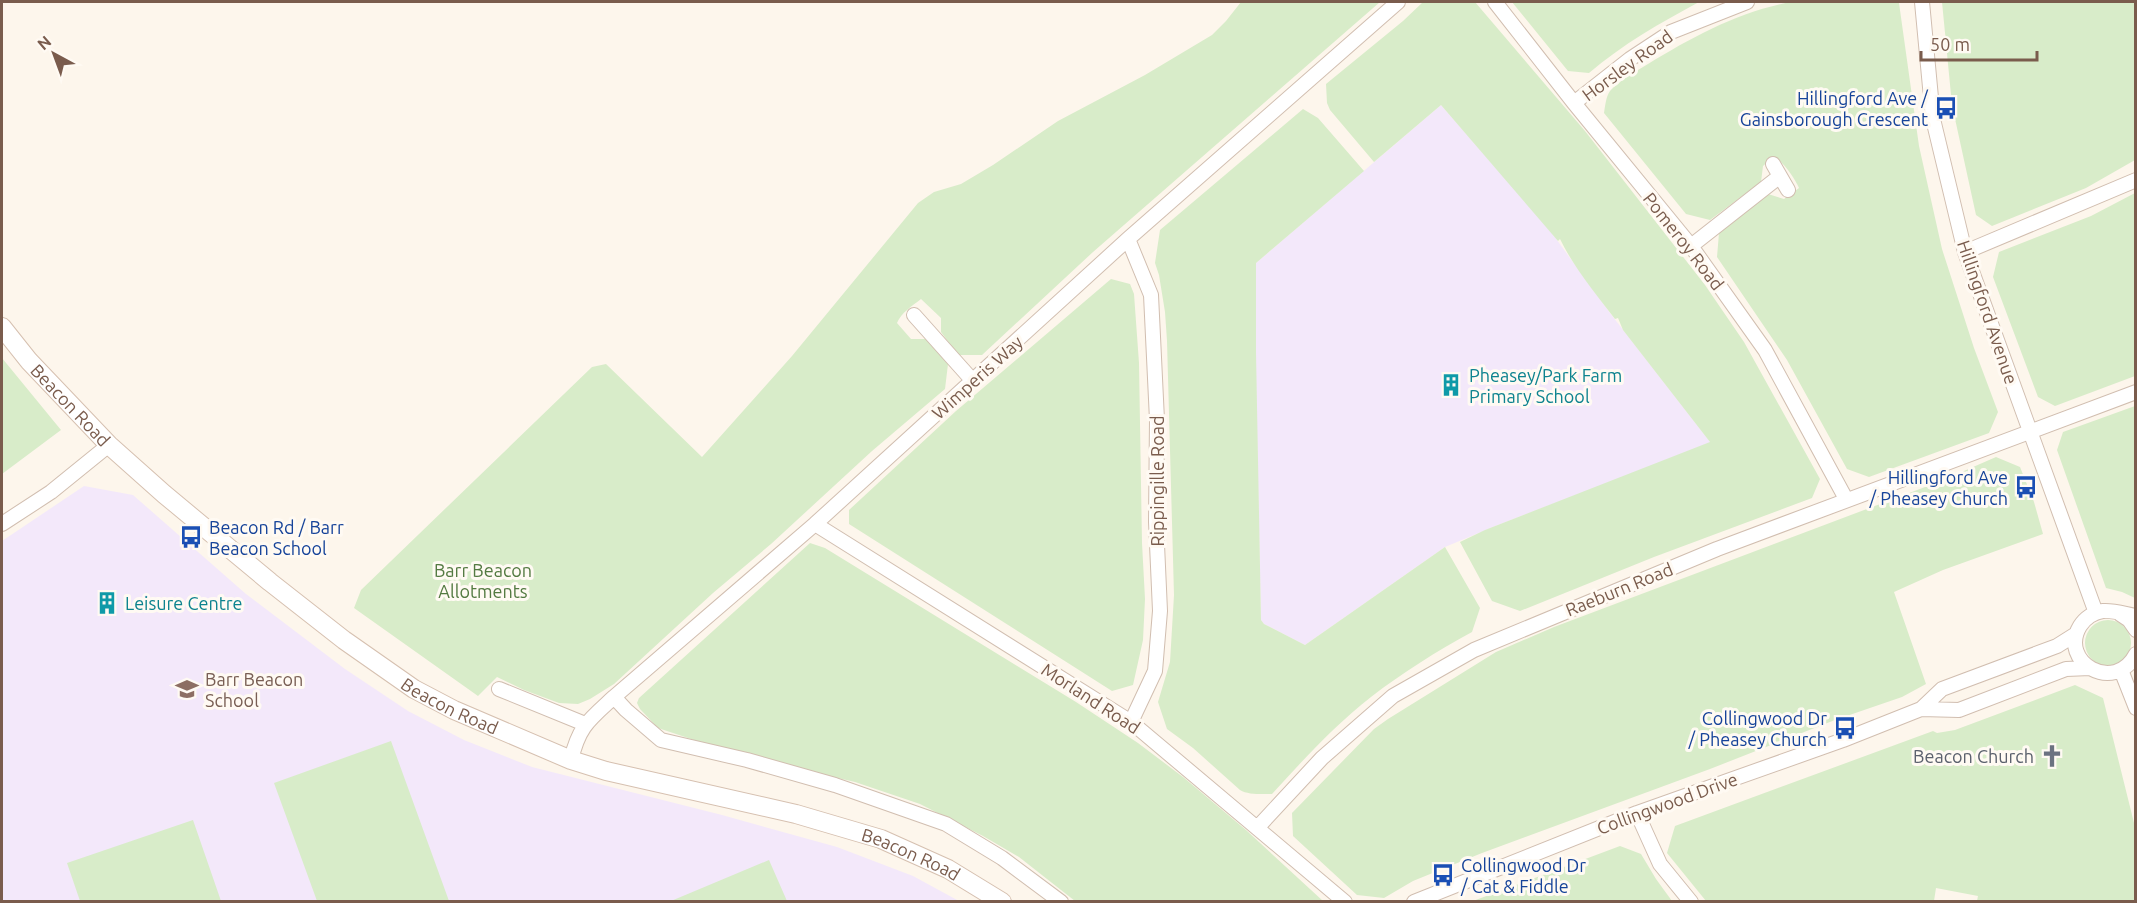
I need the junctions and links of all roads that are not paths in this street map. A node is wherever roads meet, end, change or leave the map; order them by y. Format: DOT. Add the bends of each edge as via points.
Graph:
graph roads {
  1 [pos="1398,2"];
  2 [pos="1495,2"];
  3 [pos="1747,2"];
  4 [pos="1922,2"];
  5 [pos="1574,103"];
  6 [pos="2136,180"];
  7 [pos="1788,190"];
  8 [pos="1128,239"];
  9 [pos="1691,246"];
  10 [pos="1965,252"];
  11 [pos="914,315"];
  12 [pos="2,327"];
  13 [pos="973,381"];
  14 [pos="2136,392"];
  15 [pos="2029,430"];
  16 [pos="109,445"];
  17 [pos="1846,499"];
  18 [pos="2,524"];
  19 [pos="815,524"];
  20 [pos="2096,613"];
  21 [pos="2118,613"];
  22 [pos="2136,616"];
  23 [pos="2136,630"];
  24 [pos="2076,634"];
  25 [pos="2136,654"];
  26 [pos="2090,668"];
  27 [pos="2121,670"];
  28 [pos="499,689"];
  29 [pos="614,697"];
  30 [pos="2136,708"];
  31 [pos="1921,709"];
  32 [pos="1131,722"];
  33 [pos="585,724"];
  34 [pos="571,760"];
  35 [pos="1636,813"];
  36 [pos="1258,826"];
  37 [pos="1002,902"];
  38 [pos="1061,902"];
  39 [pos="1345,902"];
  40 [pos="1414,902"];
  41 [pos="1691,902"];
  1 -- 8 [label="street, Wimperis Way"];
  2 -- 5 [label="street, Pomeroy Road"];
  3 -- 5 [label="street, Horsley Road" via="1671,32"];
  4 -- 10 [label="street, Hillingford Avenue" via="1933,119"];
  5 -- 9 [label="street, Pomeroy Road"];
  6 -- 10 [label="street"];
  7 -- 9 [label="street" via="1777,170"];
  8 -- 13 [label="street, Wimperis Way"];
  8 -- 32 [label="street, Rippingille Road" via="1151,295 1160,611 1155,670"];
  9 -- 17 [label="street, Pomeroy Road" via="1765,350"];
  10 -- 15 [label="street, Hillingford Avenue"];
  11 -- 13 [label="street"];
  12 -- 16 [label="main road, Beacon Road"];
  13 -- 19 [label="street, Wimperis Way"];
  14 -- 15 [label="street, Raeburn Road"];
  15 -- 17 [label="street, Raeburn Road"];
  15 -- 20 [label="street, Hillingford Avenue"];
  16 -- 18 [label="street" via="51,492"];
  16 -- 34 [label="main road, Beacon Road" via="270,582 414,689 454,711"];
  17 -- 36 [label="street, Raeburn Road" via="1474,650 1393,696 1322,758"];
  19 -- 29 [label="street, Wimperis Way"];
  19 -- 32 [label="street, Morland Road"];
  20 -- 21 [label="street"];
  20 -- 24 [label="street, Collingwood Drive" via="2085,620"];
  21 -- 22 [label="street"];
  21 -- 23 [label="street"];
  24 -- 26 [label="street" via="2078,654"];
  24 -- 31 [label="street, Collingwood Drive" via="2057,646 1942,689"];
  25 -- 27 [label="street"];
  26 -- 27 [label="street, Collingwood Drive" via="2104,673"];
  26 -- 31 [label="street, Collingwood Drive" via="2066,669 1959,710"];
  27 -- 30 [label="street"];
  28 -- 33 [label="street, Beacon Road"];
  29 -- 33 [label="street, Wimperis Way"];
  29 -- 38 [label="street, Beacon Road" via="661,740 835,785 946,824 1002,858"];
  31 -- 35 [label="street, Collingwood Drive"];
  32 -- 36 [label="street, Morland Road"];
  33 -- 34 [label="street, Wimperis Way"];
  34 -- 37 [label="main road, Beacon Road" via="796,814 881,839 948,869"];
  35 -- 40 [label="street, Collingwood Drive"];
  35 -- 41 [label="street" via="1660,864"];
  36 -- 39 [label="street, Morland Road"];
}
